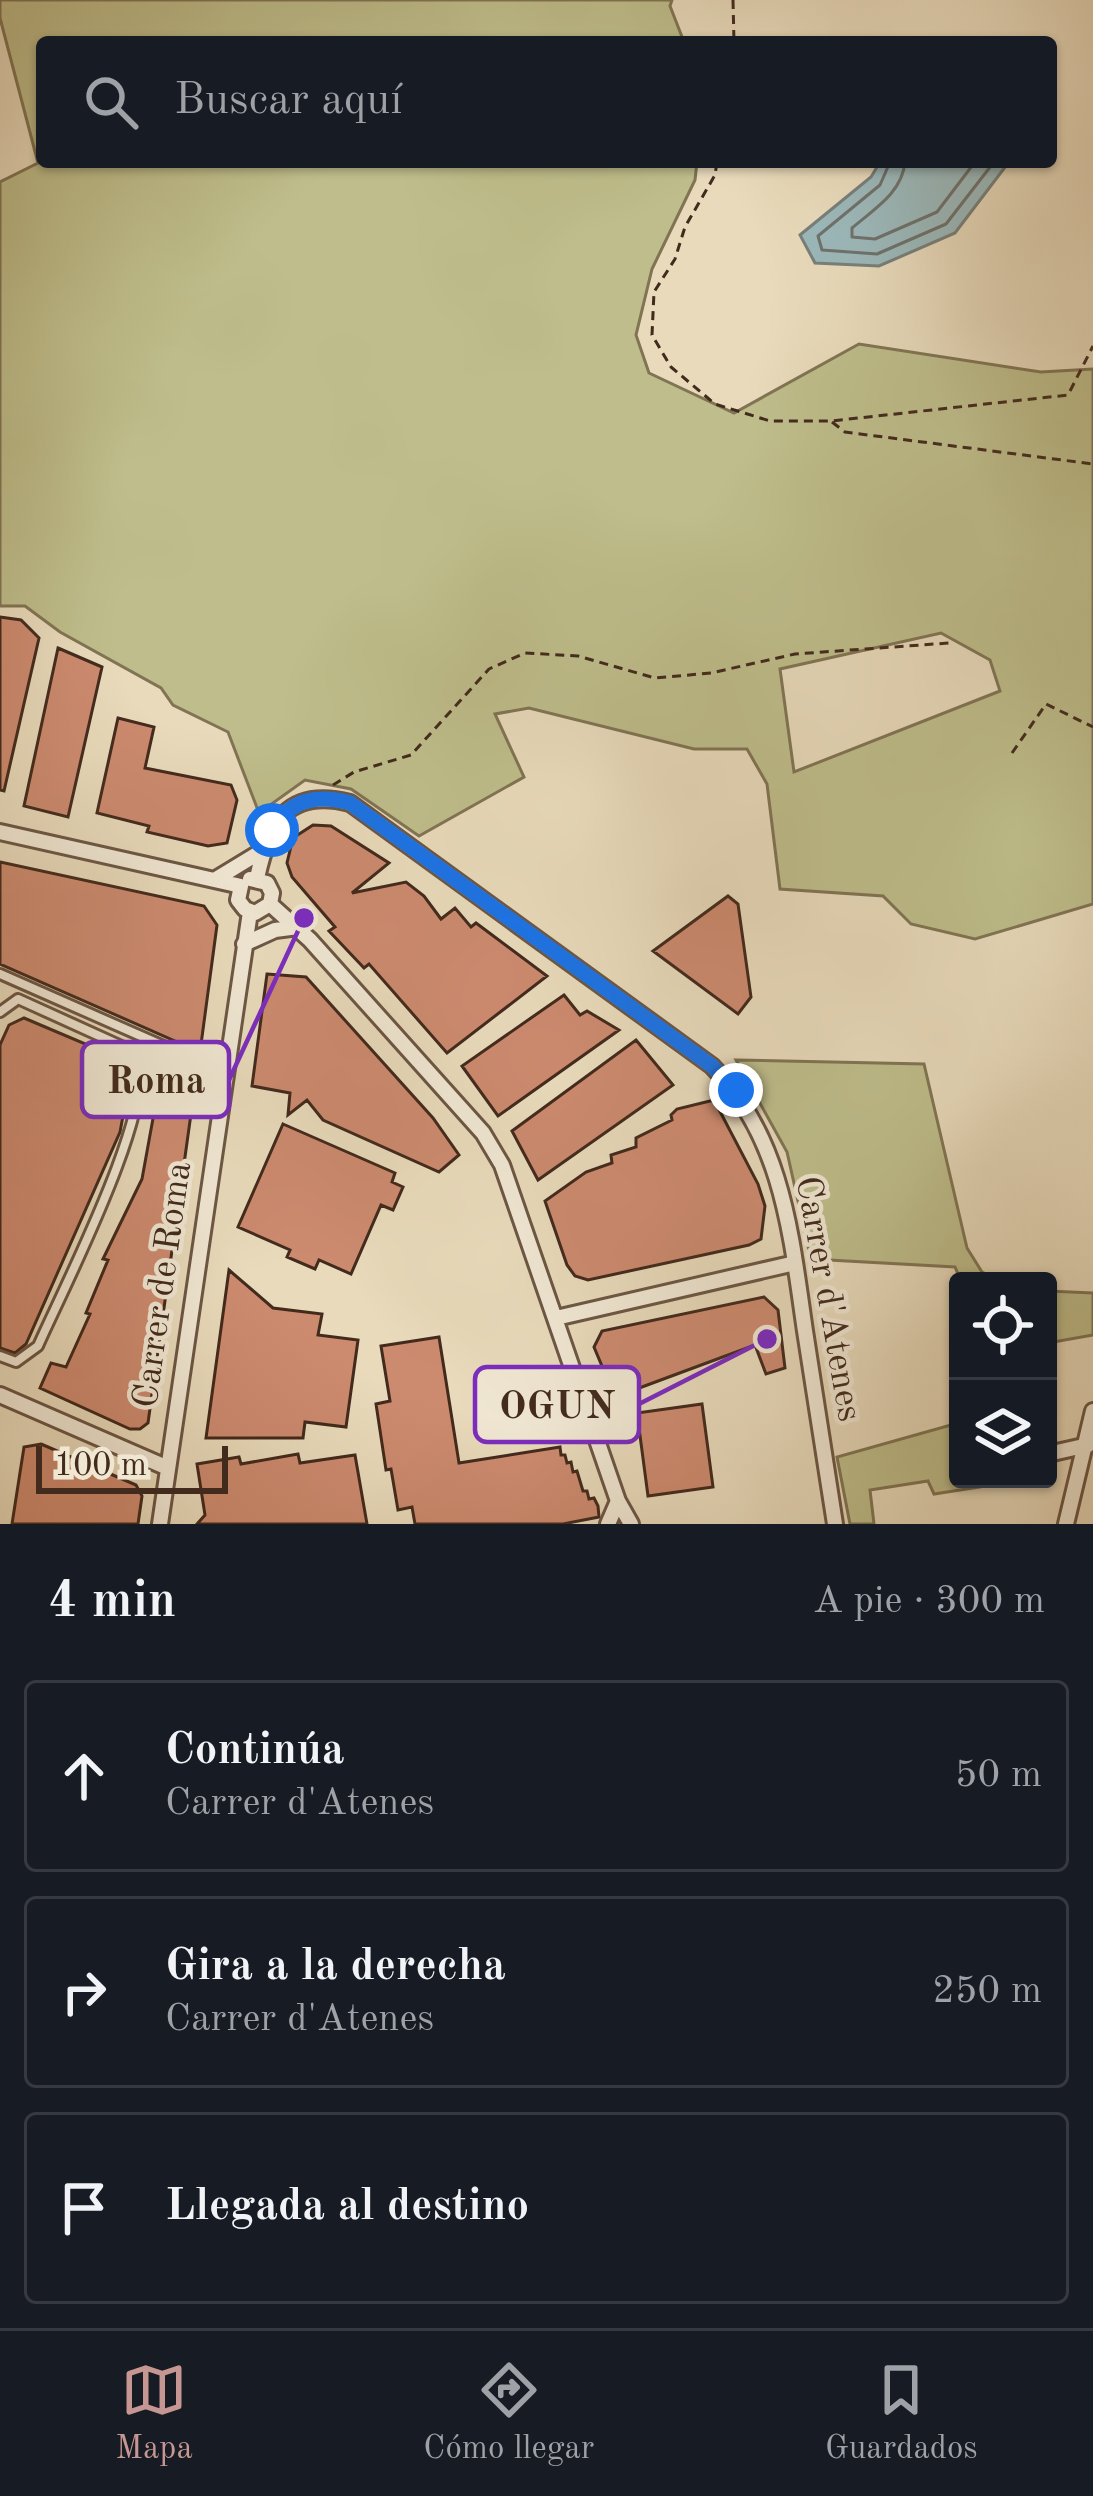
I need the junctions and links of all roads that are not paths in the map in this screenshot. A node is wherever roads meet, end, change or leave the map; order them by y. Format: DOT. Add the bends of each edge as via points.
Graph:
graph roads {
  1 [pos="0,832"];
  2 [pos="262,850"];
  3 [pos="257,878"];
  4 [pos="216,879"];
  5 [pos="241,886"];
  6 [pos="269,904"];
  7 [pos="250,912"];
  8 [pos="298,927"];
  9 [pos="244,944"];
  10 [pos="0,974"];
  11 [pos="0,1012"];
  12 [pos="225,1073"];
  13 [pos="795,1263"];
  14 [pos="556,1318"];
  15 [pos="0,1356"];
  16 [pos="0,1395"];
  17 [pos="1093,1412"];
  18 [pos="1089,1445"];
  19 [pos="1057,1452"];
  20 [pos="169,1468"];
  21 [pos="618,1501"];
  22 [pos="160,1524"];
  23 [pos="608,1524"];
  24 [pos="631,1524"];
  25 [pos="835,1524"];
  26 [pos="1066,1524"];
  1 -- 4 [label="street"];
  2 -- 3 [label="street"];
  2 -- 4 [label="street"];
  2 -- 13 [label="street, Carrer d'Atenes" via="281,814 304,799 350,803 712,1066 762,1134"];
  3 -- 5 [label="street"];
  3 -- 6 [label="street" via="270,888"];
  4 -- 5 [label="street"];
  5 -- 7 [label="street" via="238,900"];
  6 -- 7 [label="street"];
  6 -- 8 [label="street"];
  7 -- 9 [label="street, Carrer de Roma"];
  8 -- 9 [label="street"];
  8 -- 14 [label="street" via="483,1133"];
  9 -- 12 [label="street, Carrer de Roma"];
  10 -- 12 [label="lane"];
  11 -- 15 [label="lane" via="18,999 137,1053 143,1066 133,1128 38,1346 16,1362"];
  12 -- 20 [label="street, Carrer de Roma"];
  13 -- 14 [label="street"];
  13 -- 25 [label="street, Carrer d'Atenes"];
  14 -- 21 [label="street"];
  16 -- 20 [label="street"];
  17 -- 18 [label="street"];
  18 -- 19 [label="street"];
  18 -- 26 [label="street"];
  20 -- 22 [label="street, Carrer de Roma"];
  21 -- 23 [label="street"];
  21 -- 24 [label="street"];
}
